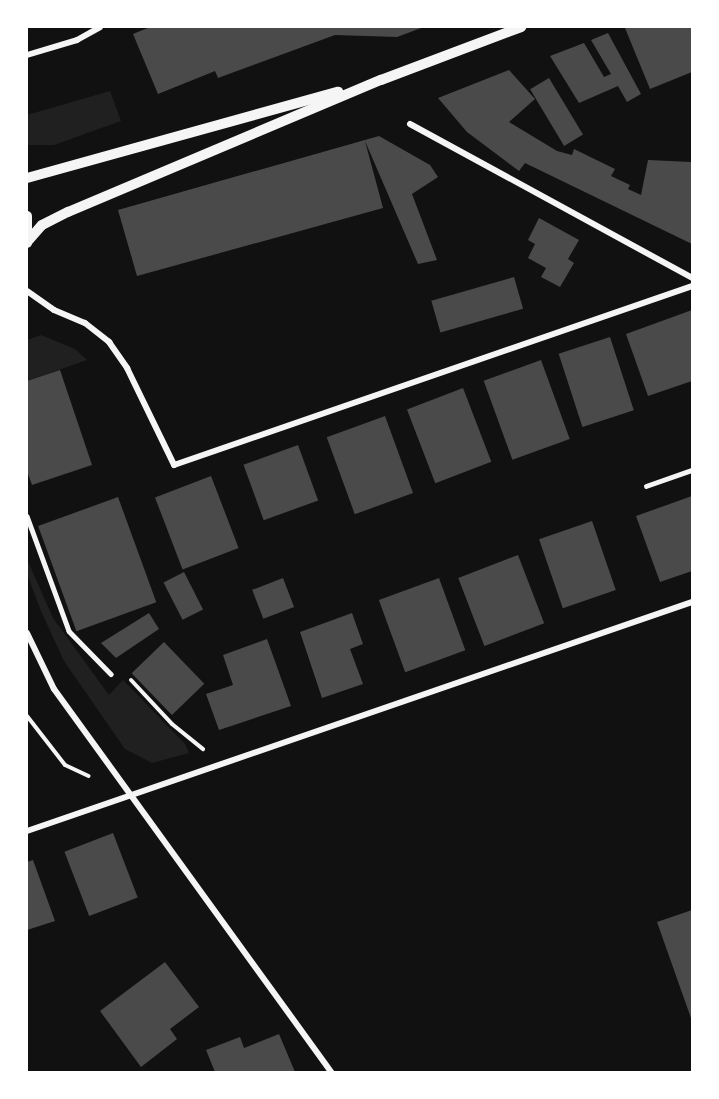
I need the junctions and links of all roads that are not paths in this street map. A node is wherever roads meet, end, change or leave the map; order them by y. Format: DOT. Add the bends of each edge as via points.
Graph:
graph roads {
  1 [pos="100,27"];
  2 [pos="521,27"];
  3 [pos="27,55"];
  4 [pos="381,80"];
  5 [pos="410,124"];
  6 [pos="27,178"];
  7 [pos="27,216"];
  8 [pos="27,242"];
  9 [pos="692,278"];
  10 [pos="692,286"];
  11 [pos="27,291"];
  12 [pos="692,470"];
  13 [pos="646,486"];
  14 [pos="27,516"];
  15 [pos="692,602"];
  16 [pos="27,633"];
  17 [pos="111,674"];
  18 [pos="130,796"];
  19 [pos="27,831"];
  20 [pos="331,1072"];
  1 -- 3 [label="street" via="77,40"];
  2 -- 4 [label="street"];
  4 -- 6 [label="street"];
  4 -- 8 [label="street" via="68,212 42,225"];
  5 -- 9 [label="street"];
  7 -- 8 [label="street"];
  10 -- 11 [label="street" via="174,465 127,368 109,342 85,323 54,310"];
  12 -- 13 [label="lane"];
  14 -- 17 [label="lane" via="69,631"];
  15 -- 18 [label="street"];
  16 -- 18 [label="street" via="54,689"];
  18 -- 19 [label="street"];
  18 -- 20 [label="street"];
}
